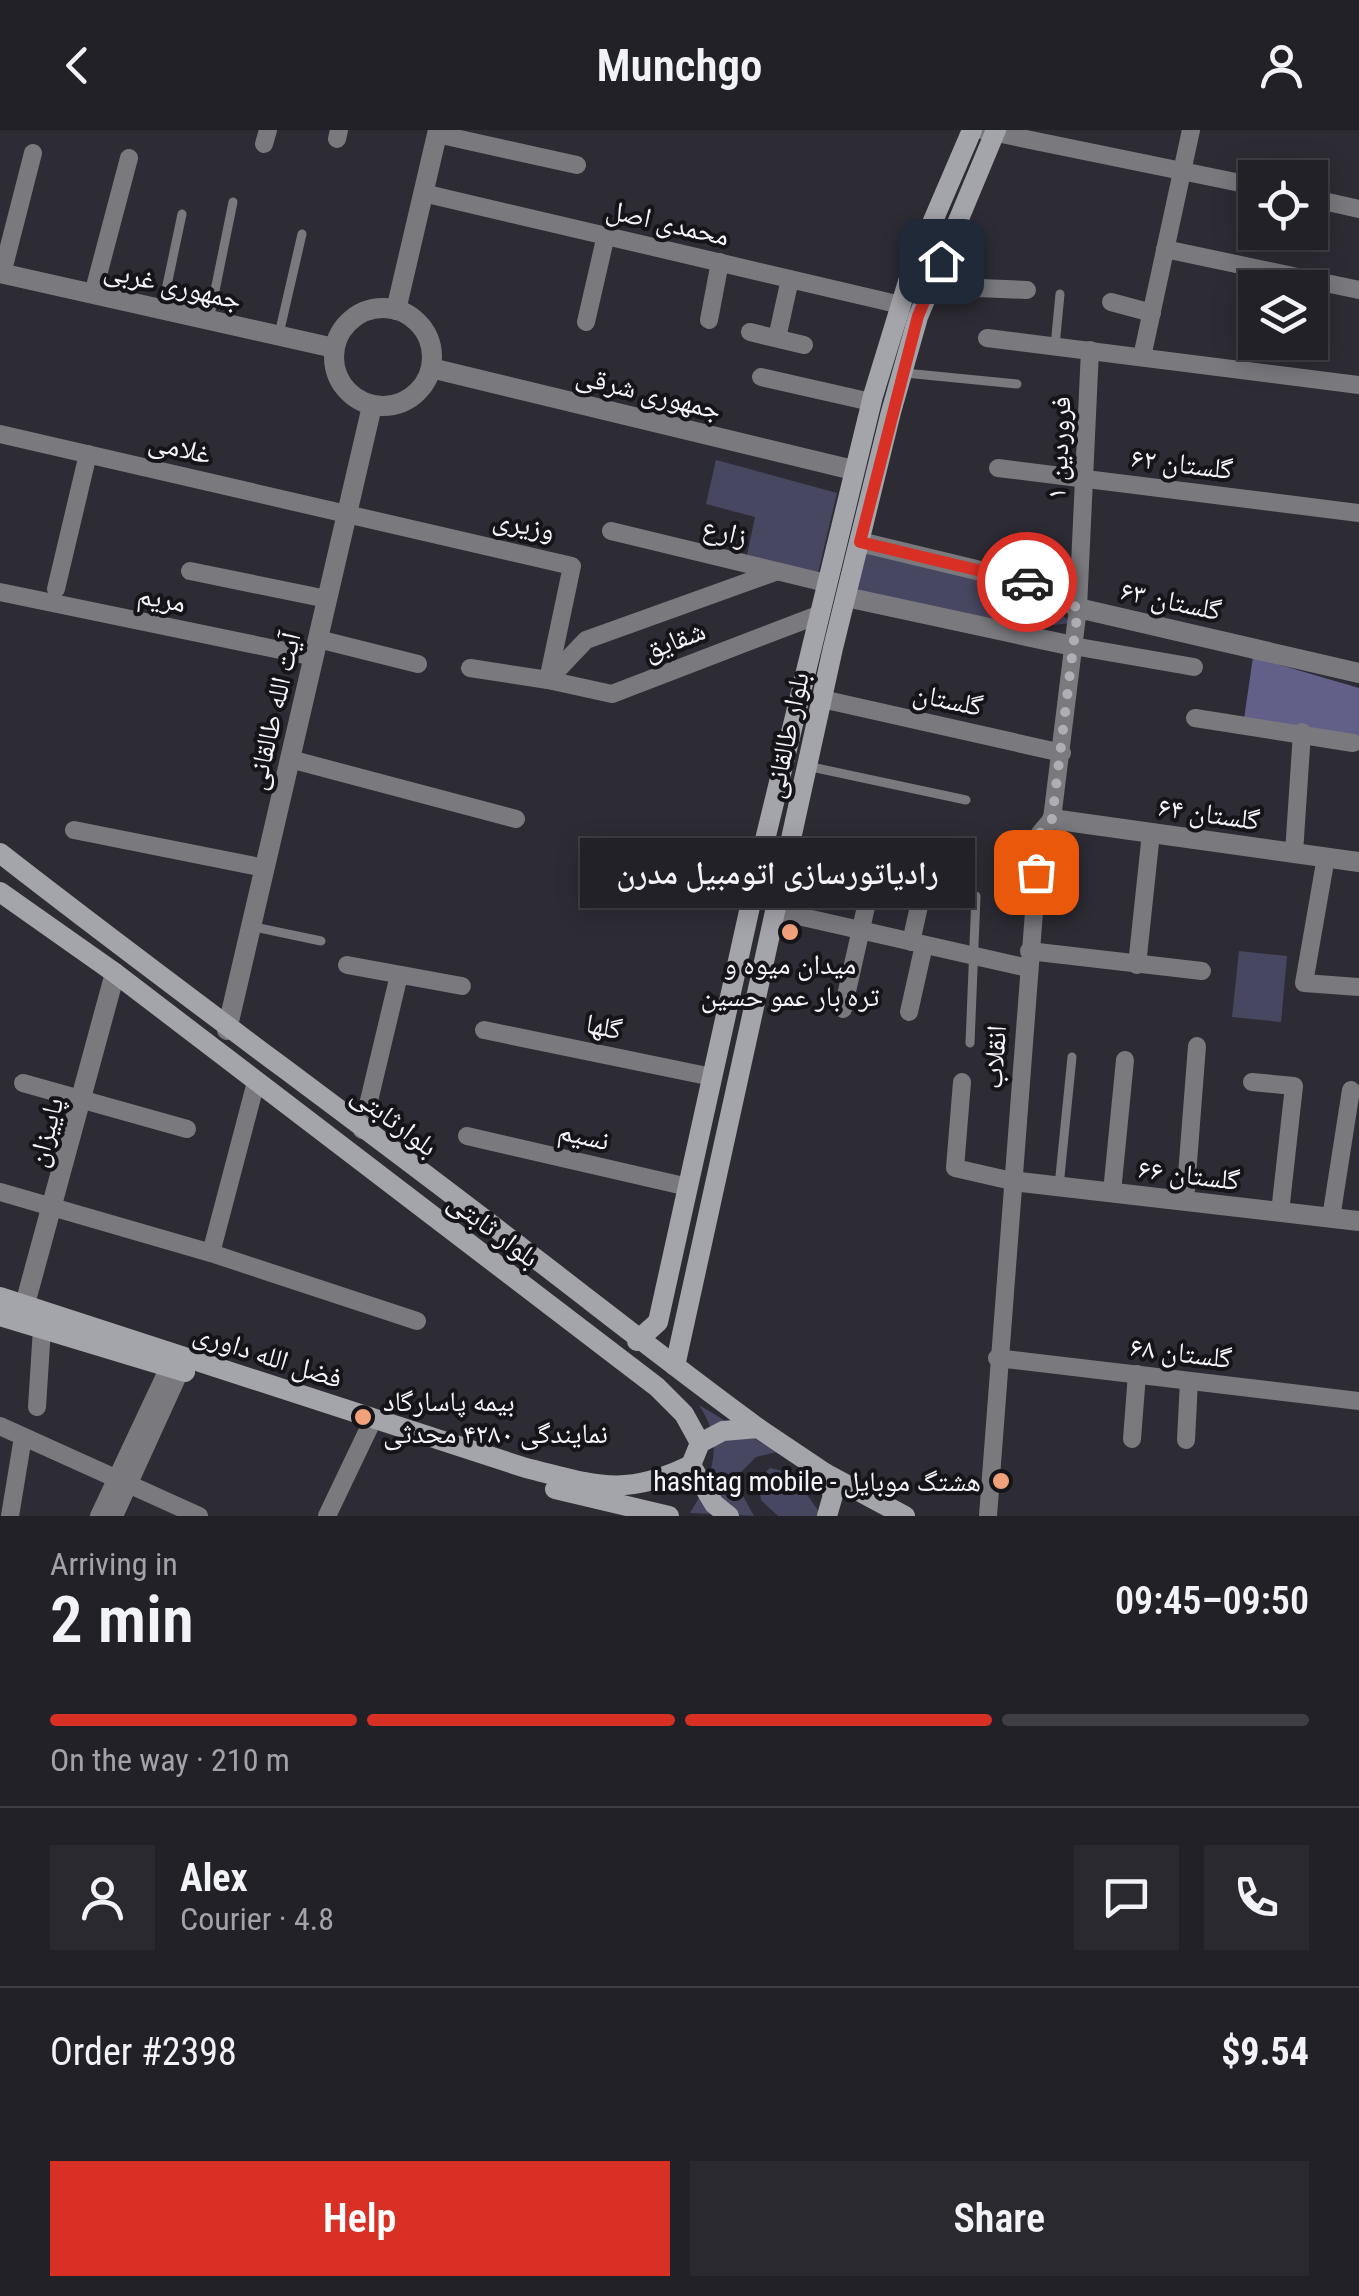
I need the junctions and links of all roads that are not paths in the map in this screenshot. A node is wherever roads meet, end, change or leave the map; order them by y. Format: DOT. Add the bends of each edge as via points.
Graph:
graph roads {
  1 [pos="972,130"];
  2 [pos="1192,130"];
  3 [pos="991,131"];
  4 [pos="438,132"];
  5 [pos="33,152"];
  6 [pos="129,158"];
  7 [pos="578,165"];
  8 [pos="1182,170"];
  9 [pos="1238,182"];
  10 [pos="424,193"];
  11 [pos="234,202"];
  12 [pos="1328,202"];
  13 [pos="1359,209"];
  14 [pos="182,214"];
  15 [pos="302,234"];
  16 [pos="606,236"];
  17 [pos="1165,249"];
  18 [pos="720,262"];
  19 [pos="1,273"];
  20 [pos="790,279"];
  21 [pos="930,286"];
  22 [pos="1027,290"];
  23 [pos="1359,290"];
  24 [pos="93,294"];
  25 [pos="1060,294"];
  26 [pos="1111,302"];
  27 [pos="901,305"];
  28 [pos="162,309"];
  29 [pos="396,310"];
  30 [pos="1152,313"];
  31 [pos="209,320"];
  32 [pos="709,320"];
  33 [pos="586,322"];
  34 [pos="750,332"];
  35 [pos="279,336"];
  36 [pos="777,338"];
  37 [pos="987,338"];
  38 [pos="804,345"];
  39 [pos="1055,346"];
  40 [pos="334,348"];
  41 [pos="1090,350"];
  42 [pos="1142,357"];
  43 [pos="431,368"];
  44 [pos="902,372"];
  45 [pos="761,376"];
  46 [pos="1017,384"];
  47 [pos="1359,385"];
  48 [pos="871,402"];
  49 [pos="372,406"];
  50 [pos="0,434"];
  51 [pos="88,454"];
  52 [pos="998,468"];
  53 [pos="853,470"];
  54 [pos="1084,479"];
  55 [pos="347,513"];
  56 [pos="1359,513"];
  57 [pos="611,530"];
  58 [pos="860,542"];
  59 [pos="190,570"];
  60 [pos="776,572"];
  61 [pos="826,583"];
  62 [pos="56,588"];
  63 [pos="0,592"];
  64 [pos="846,597"];
  65 [pos="327,599"];
  66 [pos="1078,608"];
  67 [pos="818,615"];
  68 [pos="1073,646"];
  69 [pos="316,648"];
  70 [pos="418,664"];
  71 [pos="1194,667"];
  72 [pos="470,668"];
  73 [pos="1359,674"];
  74 [pos="548,680"];
  75 [pos="822,700"];
  76 [pos="1195,718"];
  77 [pos="1302,732"];
  78 [pos="1353,742"];
  79 [pos="1062,753"];
  80 [pos="290,760"];
  81 [pos="807,766"];
  82 [pos="966,800"];
  83 [pos="1052,819"];
  84 [pos="516,820"];
  85 [pos="74,830"];
  86 [pos="1151,833"];
  87 [pos="1294,852"];
  88 [pos="0,853"];
  89 [pos="1326,857"];
  90 [pos="877,858"];
  91 [pos="1359,862"];
  92 [pos="785,866"];
  93 [pos="928,866"];
  94 [pos="264,868"];
  95 [pos="833,876"];
  96 [pos="0,892"];
  97 [pos="976,896"];
  98 [pos="776,911"];
  99 [pos="251,927"];
  100 [pos="861,930"];
  101 [pos="321,940"];
  102 [pos="918,943"];
  103 [pos="974,956"];
  104 [pos="1029,960"];
  105 [pos="347,966"];
  106 [pos="1137,966"];
  107 [pos="1202,971"];
  108 [pos="115,974"];
  109 [pos="399,975"];
  110 [pos="462,986"];
  111 [pos="1359,988"];
  112 [pos="843,1009"];
  113 [pos="909,1012"];
  114 [pos="227,1030"];
  115 [pos="484,1030"];
  116 [pos="970,1043"];
  117 [pos="1197,1046"];
  118 [pos="1072,1057"];
  119 [pos="1125,1060"];
  120 [pos="712,1077"];
  121 [pos="256,1082"];
  122 [pos="962,1082"];
  123 [pos="1252,1082"];
  124 [pos="24,1083"];
  125 [pos="1351,1090"];
  126 [pos="82,1099"];
  127 [pos="187,1130"];
  128 [pos="370,1136"];
  129 [pos="467,1136"];
  130 [pos="344,1148"];
  131 [pos="362,1163"];
  132 [pos="1012,1181"];
  133 [pos="1058,1186"];
  134 [pos="688,1188"];
  135 [pos="0,1192"];
  136 [pos="1112,1192"];
  137 [pos="1185,1201"];
  138 [pos="54,1206"];
  139 [pos="1280,1212"];
  140 [pos="1331,1218"];
  141 [pos="1359,1221"];
  142 [pos="211,1253"];
  143 [pos="0,1296"];
  144 [pos="25,1304"];
  145 [pos="0,1316"];
  146 [pos="417,1321"];
  147 [pos="658,1322"];
  148 [pos="42,1328"];
  149 [pos="680,1329"];
  150 [pos="637,1341"];
  151 [pos="997,1358"];
  152 [pos="675,1366"];
  153 [pos="175,1368"];
  154 [pos="1136,1374"];
  155 [pos="1190,1380"];
  156 [pos="1359,1401"];
  157 [pos="37,1407"];
  158 [pos="0,1426"];
  159 [pos="369,1428"];
  160 [pos="758,1428"];
  161 [pos="23,1437"];
  162 [pos="1132,1439"];
  163 [pos="1186,1440"];
  164 [pos="700,1444"];
  165 [pos="691,1465"];
  166 [pos="825,1473"];
  167 [pos="123,1482"];
  168 [pos="10,1516"];
  169 [pos="98,1516"];
  170 [pos="114,1516"];
  171 [pos="199,1516"];
  172 [pos="327,1516"];
  173 [pos="669,1516"];
  174 [pos="729,1516"];
  175 [pos="827,1516"];
  176 [pos="905,1516"];
  177 [pos="988,1516"];
  1 -- 27 [label="main road, بلوار طالقانی"];
  2 -- 8 [label="street"];
  3 -- 8 [label="street"];
  3 -- 21 [label="main road, بلوار طالقانی"];
  4 -- 7 [label="street"];
  4 -- 10 [label="street"];
  5 -- 19 [label="street"];
  6 -- 24 [label="street"];
  8 -- 9 [label="street"];
  8 -- 17 [label="street"];
  10 -- 16 [label="street, محمدی اصل"];
  10 -- 29 [label="street"];
  11 -- 31 [label="lane"];
  12 -- 13 [label="street"];
  14 -- 28 [label="lane"];
  15 -- 35 [label="lane"];
  16 -- 18 [label="street, محمدی اصل"];
  16 -- 33 [label="street"];
  17 -- 23 [label="street"];
  17 -- 30 [label="street"];
  18 -- 20 [label="street, محمدی اصل"];
  18 -- 32 [label="street"];
  19 -- 24 [label="street, جمهوری غربی"];
  20 -- 27 [label="street, محمدی اصل"];
  20 -- 36 [label="street"];
  21 -- 22 [label="street"];
  21 -- 44 [label="main road, بلوار طالقانی"];
  24 -- 28 [label="street, جمهوری غربی"];
  25 -- 39 [label="lane"];
  26 -- 30 [label="street"];
  27 -- 48 [label="main road, بلوار طالقانی"];
  28 -- 31 [label="street, جمهوری غربی"];
  29 -- 40 [label="street" via="350,320"];
  29 -- 43 [label="street" via="421,326"];
  30 -- 42 [label="street"];
  31 -- 35 [label="street, جمهوری غربی"];
  34 -- 36 [label="street"];
  35 -- 40 [label="street, جمهوری غربی"];
  36 -- 38 [label="street"];
  37 -- 39 [label="street"];
  39 -- 41 [label="street"];
  40 -- 49 [label="street" via="346,391"];
  41 -- 42 [label="street"];
  41 -- 54 [label="street, فروردین ۱"];
  42 -- 47 [label="street"];
  43 -- 49 [label="street" via="416,394 388,407"];
  43 -- 53 [label="street, جمهوری شرقی"];
  44 -- 46 [label="lane"];
  44 -- 58 [label="main road, بلوار طالقانی"];
  45 -- 48 [label="street"];
  48 -- 53 [label="main road, بلوار طالقانی"];
  49 -- 55 [label="street, آیت الله طالقانی"];
  50 -- 51 [label="street, غلامی"];
  51 -- 55 [label="street, غلامی"];
  51 -- 62 [label="street"];
  52 -- 54 [label="street, گلستان ۶۲"];
  53 -- 61 [label="main road, بلوار طالقانی"];
  54 -- 56 [label="street, گلستان ۶۲"];
  54 -- 66 [label="street, فروردین ۱"];
  55 -- 65 [label="street, آیت الله طالقانی"];
  55 -- 74 [label="street, وزیری" via="572,566"];
  57 -- 60 [label="street, زارع"];
  58 -- 64 [label="main road, بلوار طالقانی"];
  58 -- 66 [label="street, گلستان ۶۳" via="1039,584"];
  59 -- 65 [label="street"];
  60 -- 61 [label="street, زارع"];
  60 -- 74 [label="street, شقایق" via="586,640"];
  61 -- 67 [label="main road, بلوار طالقانی"];
  63 -- 69 [label="street, مریم"];
  64 -- 68 [label="street"];
  64 -- 75 [label="main road, بلوار طالقانی"];
  65 -- 69 [label="street, آیت الله طالقانی"];
  66 -- 68 [label="street, انقلاب"];
  66 -- 73 [label="street, گلستان ۶۳"];
  67 -- 74 [label="street, شقایق" via="612,694"];
  67 -- 120 [label="main road, بلوار طالقانی"];
  68 -- 71 [label="street"];
  68 -- 79 [label="street, انقلاب"];
  69 -- 70 [label="street, مریم"];
  69 -- 80 [label="street, آیت الله طالقانی"];
  72 -- 74 [label="street, شقایق"];
  75 -- 79 [label="street, گلستان"];
  75 -- 81 [label="main road, بلوار طالقانی"];
  76 -- 77 [label="street"];
  77 -- 78 [label="street"];
  77 -- 87 [label="street"];
  79 -- 83 [label="street, انقلاب"];
  80 -- 84 [label="street"];
  80 -- 94 [label="street, آیت الله طالقانی"];
  81 -- 82 [label="lane"];
  81 -- 92 [label="main road, بلوار طالقانی"];
  83 -- 86 [label="street, گلستان ۶۴"];
  83 -- 104 [label="street, انقلاب" via="1040,833"];
  85 -- 94 [label="street"];
  86 -- 87 [label="street, گلستان ۶۴"];
  86 -- 106 [label="street"];
  87 -- 89 [label="street, گلستان ۶۴"];
  88 -- 114 [label="main road, بلوارثابتی"];
  89 -- 91 [label="street, گلستان ۶۴"];
  89 -- 111 [label="street" via="1304,983"];
  90 -- 100 [label="street"];
  92 -- 95 [label="street"];
  92 -- 98 [label="main road, بلوار طالقانی"];
  93 -- 102 [label="street"];
  94 -- 99 [label="street, آیت الله طالقانی"];
  96 -- 108 [label="main road, بلوار ثابتی"];
  97 -- 103 [label="lane"];
  98 -- 100 [label="street"];
  98 -- 149 [label="main road, بلوار طالقانی"];
  99 -- 101 [label="lane"];
  99 -- 114 [label="street, آیت الله طالقانی"];
  100 -- 102 [label="street"];
  100 -- 112 [label="street"];
  102 -- 103 [label="street"];
  102 -- 113 [label="street"];
  103 -- 104 [label="street"];
  103 -- 116 [label="lane"];
  104 -- 106 [label="street"];
  104 -- 132 [label="street, انقلاب"];
  105 -- 109 [label="street"];
  106 -- 107 [label="street"];
  108 -- 121 [label="main road, بلوار ثابتی"];
  108 -- 126 [label="street, پاییزان"];
  109 -- 110 [label="street"];
  109 -- 128 [label="street"];
  114 -- 128 [label="main road, بلوارثابتی"];
  115 -- 120 [label="street, گلها"];
  117 -- 137 [label="street"];
  118 -- 133 [label="lane"];
  119 -- 136 [label="street"];
  120 -- 134 [label="main road, بلوار طالقانی"];
  121 -- 130 [label="main road, بلوار ثابتی"];
  121 -- 142 [label="street"];
  122 -- 132 [label="street" via="955,1168"];
  123 -- 139 [label="street" via="1294,1086"];
  124 -- 126 [label="street"];
  125 -- 140 [label="street"];
  126 -- 127 [label="street"];
  126 -- 138 [label="street, پاییزان"];
  128 -- 130 [label="main road"];
  128 -- 131 [label="main road"];
  128 -- 150 [label="main road, بلوارثابتی"];
  129 -- 134 [label="street, نسیم"];
  130 -- 131 [label="main road, بلوار ثابتی"];
  131 -- 164 [label="main road, بلوار ثابتی" via="657,1387 684,1414"];
  132 -- 133 [label="street, گلستان ۶۶"];
  132 -- 151 [label="street, انقلاب"];
  133 -- 136 [label="street, گلستان ۶۶"];
  134 -- 147 [label="main road, بلوار طالقانی"];
  135 -- 138 [label="street"];
  136 -- 137 [label="street, گلستان ۶۶"];
  137 -- 139 [label="street, گلستان ۶۶"];
  138 -- 142 [label="street"];
  138 -- 144 [label="street, پاییزان"];
  139 -- 140 [label="street, گلستان ۶۶"];
  140 -- 141 [label="street, گلستان ۶۶"];
  142 -- 146 [label="street"];
  143 -- 144 [label="main road, فضل الله داوری"];
  144 -- 165 [label="main road, فضل الله داوری" via="564,1478 630,1489"];
  145 -- 148 [label="main road, فضل الله داوری"];
  147 -- 149 [label="main road" via="667,1333"];
  147 -- 150 [label="main road"];
  148 -- 153 [label="main road, فضل الله داوری"];
  148 -- 157 [label="street"];
  149 -- 152 [label="main road, بلوار طالقانی"];
  150 -- 152 [label="main road, بلوارثابتی"];
  151 -- 154 [label="street, گلستان ۶۸"];
  151 -- 177 [label="street, انقلاب"];
  152 -- 160 [label="main road, بلوارثابتی"];
  153 -- 159 [label="main road, فضل الله داوری"];
  153 -- 167 [label="street"];
  154 -- 155 [label="street, گلستان ۶۸"];
  154 -- 162 [label="street"];
  155 -- 156 [label="street, گلستان ۶۸"];
  155 -- 163 [label="street"];
  158 -- 161 [label="street"];
  159 -- 172 [label="street"];
  159 -- 173 [label="main road, فضل الله داوری" via="523,1481"];
  160 -- 164 [label="main road" via="723,1431"];
  160 -- 166 [label="main road, بلوارثابتی"];
  161 -- 167 [label="street"];
  161 -- 168 [label="street"];
  164 -- 165 [label="main road"];
  165 -- 174 [label="main road"];
  166 -- 175 [label="main road" via="833,1496"];
  166 -- 176 [label="main road"];
  167 -- 169 [label="street"];
  167 -- 170 [label="street"];
  167 -- 171 [label="street"];
}
